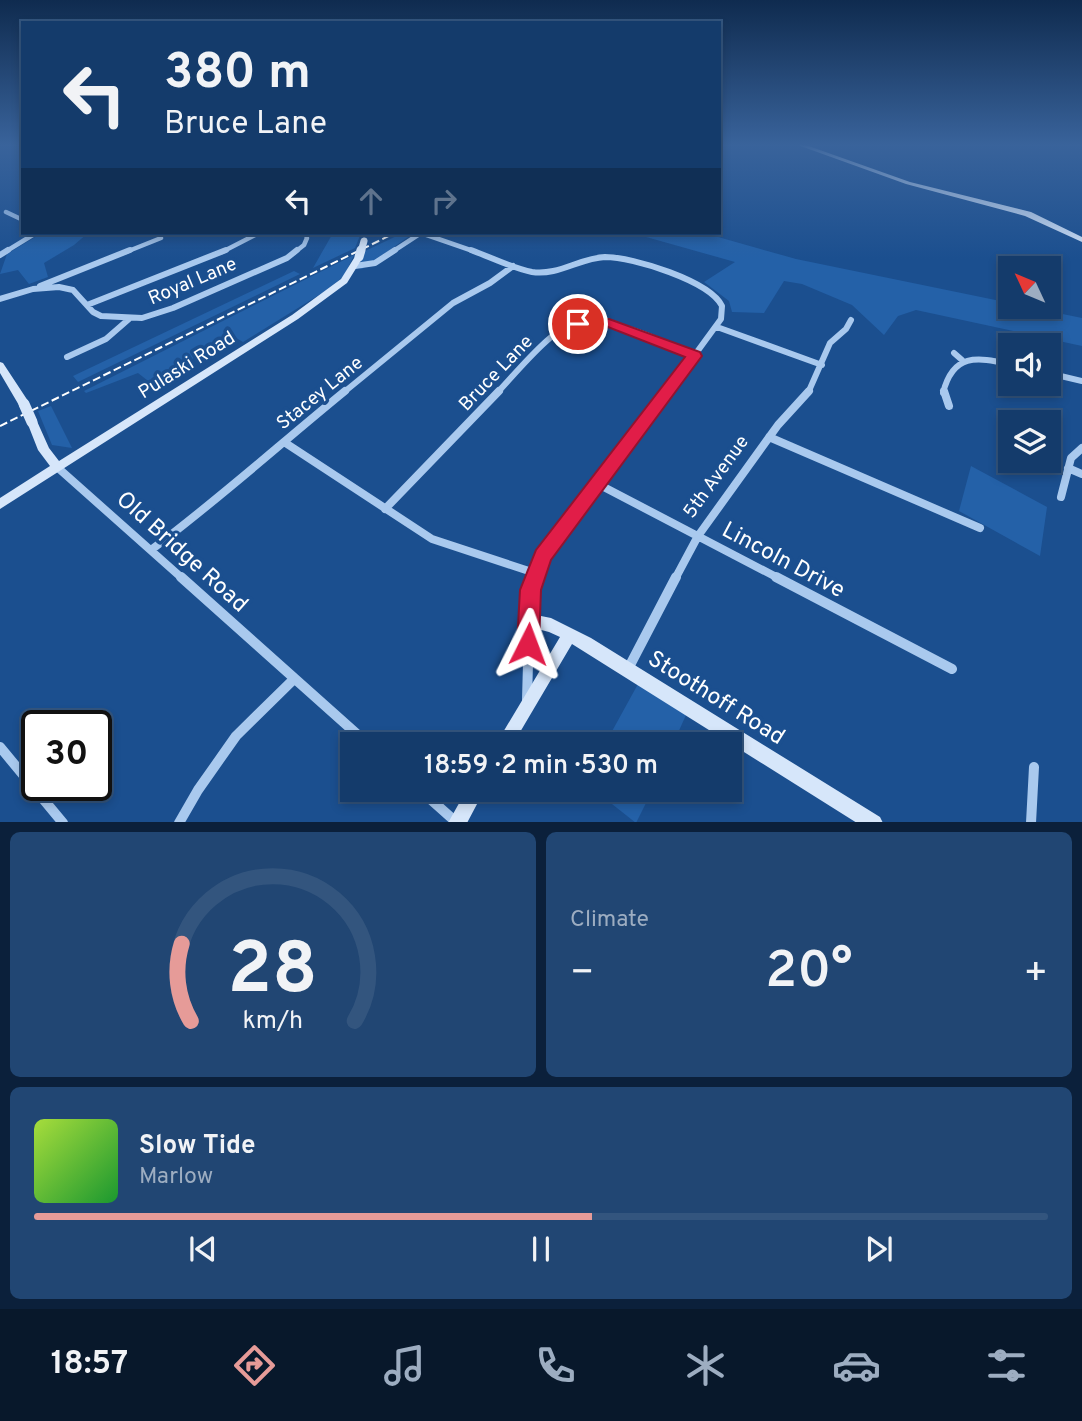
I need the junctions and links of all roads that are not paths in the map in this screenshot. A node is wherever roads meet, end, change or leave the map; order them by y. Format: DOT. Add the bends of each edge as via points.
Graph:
graph roads {
  1 [pos="906,182"];
  2 [pos="6,212"];
  3 [pos="21,219"];
  4 [pos="33,235"];
  5 [pos="255,235"];
  6 [pos="306,235"];
  7 [pos="418,235"];
  8 [pos="427,235"];
  9 [pos="365,237"];
  10 [pos="161,238"];
  11 [pos="1082,240"];
  12 [pos="0,255"];
  13 [pos="357,261"];
  14 [pos="513,266"];
  15 [pos="33,289"];
  16 [pos="0,299"];
  17 [pos="87,305"];
  18 [pos="129,319"];
  19 [pos="851,320"];
  20 [pos="717,327"];
  21 [pos="954,353"];
  22 [pos="695,356"];
  23 [pos="67,357"];
  24 [pos="962,360"];
  25 [pos="998,362"];
  26 [pos="0,365"];
  27 [pos="822,365"];
  28 [pos="1061,376"];
  29 [pos="1082,381"];
  30 [pos="949,406"];
  31 [pos="769,437"];
  32 [pos="284,442"];
  33 [pos="1082,448"];
  34 [pos="57,467"];
  35 [pos="1068,468"];
  36 [pos="1082,474"];
  37 [pos="598,484"];
  38 [pos="1061,497"];
  39 [pos="0,504"];
  40 [pos="385,509"];
  41 [pos="980,528"];
  42 [pos="698,536"];
  43 [pos="151,550"];
  44 [pos="535,573"];
  45 [pos="531,621"];
  46 [pos="570,634"];
  47 [pos="628,669"];
  48 [pos="952,669"];
  49 [pos="294,679"];
  50 [pos="526,708"];
  51 [pos="354,732"];
  52 [pos="512,732"];
  53 [pos="0,747"];
  54 [pos="1034,767"];
  55 [pos="434,802"];
  56 [pos="469,802"];
  57 [pos="64,822"];
  58 [pos="179,822"];
  59 [pos="457,822"];
  60 [pos="874,822"];
  61 [pos="1031,822"];
  1 -- 11 [label="main road" via="1028,214"];
  2 -- 3 [label="street"];
  4 -- 12 [label="street"];
  5 -- 17 [label="street"];
  6 -- 18 [label="street, Royal Lane" via="304,245 288,258 173,308"];
  7 -- 13 [label="street" via="375,263"];
  8 -- 14 [label="street"];
  9 -- 13 [label="main road, Pulaski Road, bridge"];
  10 -- 15 [label="street"];
  13 -- 34 [label="main road, Pulaski Road" via="344,281 295,317"];
  14 -- 20 [label="street" via="550,272 607,257 639,263 706,288 722,304 724,312"];
  14 -- 32 [label="street, Stacey Lane" via="453,303"];
  15 -- 16 [label="street, Royal Lane"];
  15 -- 17 [label="street, Royal Lane" via="72,290"];
  17 -- 18 [label="street, Royal Lane" via="101,316"];
  18 -- 23 [label="street" via="106,339"];
  19 -- 27 [label="street, 5th Avenue" via="830,343"];
  20 -- 22 [label="street"];
  20 -- 27 [label="street"];
  21 -- 24 [label="street"];
  22 -- 37 [label="street"];
  22 -- 40 [label="street, Bruce Lane" via="609,323 568,326 551,336"];
  24 -- 25 [label="street"];
  24 -- 30 [label="street" via="945,381 943,395"];
  26 -- 34 [label="main road, Old Bridge Road, bridge"];
  27 -- 31 [label="street, 5th Avenue" via="808,394"];
  28 -- 29 [label="street"];
  31 -- 41 [label="street"];
  31 -- 42 [label="street, 5th Avenue"];
  32 -- 40 [label="street"];
  32 -- 43 [label="street, Stacey Lane"];
  33 -- 35 [label="street"];
  34 -- 39 [label="main road, Pulaski Road"];
  34 -- 43 [label="street, Old Bridge Road"];
  35 -- 36 [label="street"];
  35 -- 38 [label="street"];
  37 -- 42 [label="street, Lincoln Drive"];
  37 -- 44 [label="street" via="542,556"];
  40 -- 44 [label="street" via="432,540"];
  42 -- 47 [label="street, 5th Avenue"];
  42 -- 48 [label="street, Lincoln Drive"];
  43 -- 49 [label="street, Old Bridge Road"];
  44 -- 45 [label="street" via="530,590"];
  45 -- 46 [label="main road, Stoothoff Road"];
  45 -- 50 [label="street"];
  46 -- 47 [label="main road, Stoothoff Road"];
  46 -- 50 [label="main road"];
  47 -- 60 [label="main road, Stoothoff Road"];
  49 -- 51 [label="street, Old Bridge Road"];
  49 -- 58 [label="street" via="236,736"];
  50 -- 52 [label="main road"];
  53 -- 57 [label="street"];
  54 -- 61 [label="street"];
  55 -- 59 [label="street"];
  56 -- 59 [label="main road"];
}
